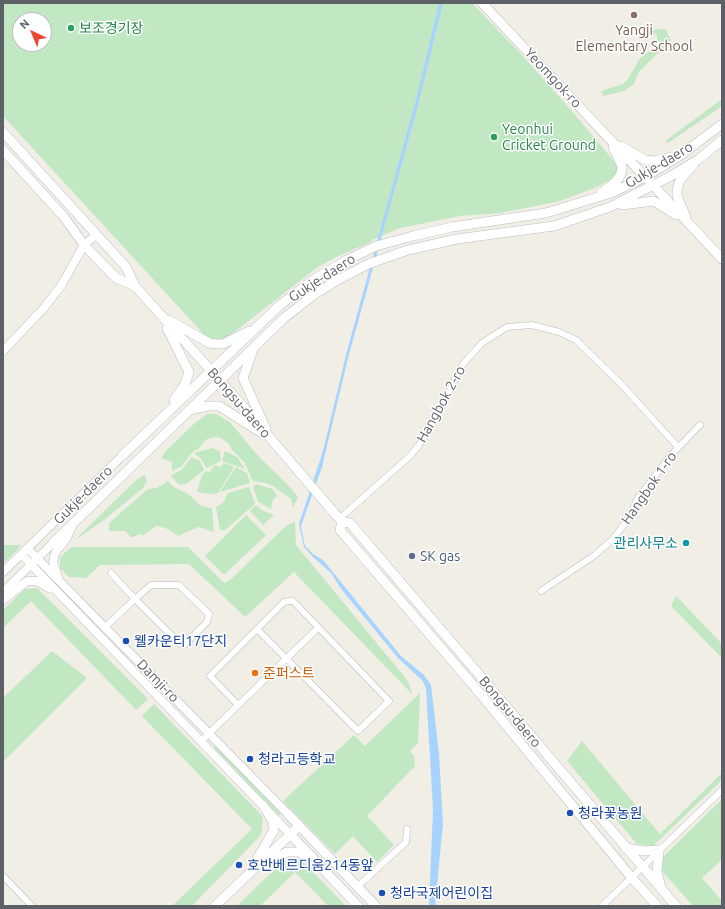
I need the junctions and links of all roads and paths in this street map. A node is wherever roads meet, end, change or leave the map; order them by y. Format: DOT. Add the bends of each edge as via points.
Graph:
graph roads {
  1 [pos="483,3"];
  2 [pos="722,124"];
  3 [pos="3,132"];
  4 [pos="609,138"];
  5 [pos="722,140"];
  6 [pos="3,150"];
  7 [pos="681,155"];
  8 [pos="699,159"];
  9 [pos="646,177"];
  10 [pos="654,186"];
  11 [pos="594,198"];
  12 [pos="610,207"];
  13 [pos="689,224"];
  14 [pos="96,235"];
  15 [pos="84,245"];
  16 [pos="722,259"];
  17 [pos="135,286"];
  18 [pos="161,315"];
  19 [pos="257,327"];
  20 [pos="247,337"];
  21 [pos="254,348"];
  22 [pos="3,351"];
  23 [pos="211,371"];
  24 [pos="219,380"];
  25 [pos="174,406"];
  26 [pos="185,414"];
  27 [pos="160,419"];
  28 [pos="700,425"];
  29 [pos="271,439"];
  30 [pos="678,447"];
  31 [pos="122,456"];
  32 [pos="340,520"];
  33 [pos="72,526"];
  34 [pos="53,544"];
  35 [pos="25,552"];
  36 [pos="35,562"];
  37 [pos="3,572"];
  38 [pos="111,573"];
  39 [pos="66,586"];
  40 [pos="541,591"];
  41 [pos="3,592"];
  42 [pos="58,593"];
  43 [pos="3,600"];
  44 [pos="135,600"];
  45 [pos="105,627"];
  46 [pos="318,628"];
  47 [pos="257,629"];
  48 [pos="286,658"];
  49 [pos="238,705"];
  50 [pos="209,733"];
  51 [pos="201,741"];
  52 [pos="722,790"];
  53 [pos="263,805"];
  54 [pos="288,814"];
  55 [pos="299,826"];
  56 [pos="407,829"];
  57 [pos="290,834"];
  58 [pos="616,837"];
  59 [pos="606,847"];
  60 [pos="625,848"];
  61 [pos="660,850"];
  62 [pos="317,865"];
  63 [pos="642,867"];
  64 [pos="3,876"];
  65 [pos="246,877"];
  66 [pos="632,878"];
  67 [pos="358,887"];
  68 [pos="661,889"];
  69 [pos="669,898"];
  70 [pos="32,906"];
  71 [pos="215,906"];
  72 [pos="358,906"];
  73 [pos="376,906"];
  74 [pos="602,906"];
  75 [pos="657,906"];
  76 [pos="676,906"];
  1 -- 4 [label="main road, Yeomgok-ro"];
  2 -- 7 [label="main road, Gukje-daero"];
  3 -- 14 [label="main road, Bongsu-daero"];
  4 -- 7 [label="main road" via="645,160 655,161"];
  4 -- 9 [label="main road, Yeomgok-ro"];
  4 -- 11 [label="main road" via="622,166 621,174 616,182"];
  5 -- 8 [label="main road, Gukje-daero"];
  6 -- 15 [label="main road, Bongsu-daero" via="64,217"];
  7 -- 9 [label="main road, Gukje-daero"];
  8 -- 10 [label="main road, Gukje-daero"];
  8 -- 13 [label="main road" via="680,180 677,190"];
  9 -- 10 [label="main road, Yeomgok-ro"];
  9 -- 11 [label="main road, Gukje-daero"];
  10 -- 12 [label="main road, Gukje-daero"];
  10 -- 13 [label="main road, Yeomgok-ro"];
  11 -- 19 [label="main road, Gukje-daero" via="546,213 452,227 397,240 357,255 308,284"];
  12 -- 13 [label="main road" via="654,201"];
  12 -- 21 [label="main road, Gukje-daero" via="554,226 457,239 392,255 327,286 300,305"];
  13 -- 16 [label="main road, Yeomgok-ro"];
  14 -- 15 [label="street"];
  14 -- 17 [label="main road, Bongsu-daero" via="126,267"];
  15 -- 17 [label="main road, Bongsu-daero" via="116,278"];
  15 -- 22 [label="street" via="61,286"];
  17 -- 18 [label="main road, Bongsu-daero"];
  18 -- 19 [label="main road" via="209,343 216,344 229,341"];
  18 -- 23 [label="main road, Bongsu-daero"];
  18 -- 27 [label="main road" via="189,372 185,384"];
  19 -- 20 [label="main road, Gukje-daero"];
  20 -- 21 [label="street" via="241,346 241,352"];
  20 -- 23 [label="main road, Gukje-daero"];
  21 -- 24 [label="main road, Gukje-daero"];
  21 -- 29 [label="main road" via="243,378"];
  23 -- 24 [label="main road, Bongsu-daero"];
  23 -- 25 [label="main road, Gukje-daero"];
  24 -- 26 [label="main road, Gukje-daero"];
  24 -- 29 [label="main road, Bongsu-daero"];
  25 -- 26 [label="street" via="183,405"];
  25 -- 27 [label="main road, Gukje-daero"];
  26 -- 29 [label="main road" via="208,406 219,406"];
  26 -- 33 [label="main road, Gukje-daero"];
  27 -- 31 [label="main road, Gukje-daero"];
  28 -- 30 [label="street, Hangbok 1-ro"];
  29 -- 32 [label="main road, Bongsu-daero"];
  30 -- 32 [label="street, Hangbok 2-ro" via="622,385 576,340 559,332 532,325 507,327 482,343 463,364 433,424 415,451"];
  30 -- 40 [label="street, Hangbok 1-ro" via="638,498 628,519 613,539"];
  31 -- 35 [label="street, Gukje-daero"];
  32 -- 58 [label="main road, Bongsu-daero" via="350,523"];
  32 -- 59 [label="main road, Bongsu-daero" via="340,530 473,685"];
  33 -- 34 [label="main road, Gukje-daero"];
  33 -- 39 [label="street" via="53,558 55,570"];
  34 -- 36 [label="street, Gukje-daero"];
  35 -- 36 [label="street, Damji-ro"];
  35 -- 37 [label="street, Gukje-daero"];
  36 -- 39 [label="street, Damji-ro"];
  36 -- 41 [label="street, Gukje-daero"];
  36 -- 42 [label="street"];
  38 -- 44 [label="street"];
  39 -- 42 [label="street" via="52,580"];
  39 -- 45 [label="street, Damji-ro"];
  42 -- 43 [label="street" via="33,580 23,583"];
  42 -- 51 [label="street"];
  44 -- 44 [label="street" via="151,585 179,585 209,614 207,622 184,645"];
  44 -- 45 [label="street"];
  45 -- 50 [label="street, Damji-ro"];
  46 -- 47 [label="street" via="293,601 289,601 284,602"];
  46 -- 48 [label="street"];
  46 -- 48 [label="street" via="389,701 358,731"];
  47 -- 48 [label="street"];
  47 -- 49 [label="street" via="210,676"];
  48 -- 49 [label="street"];
  49 -- 50 [label="street"];
  50 -- 51 [label="street"];
  50 -- 54 [label="street, Damji-ro"];
  51 -- 53 [label="street"];
  52 -- 61 [label="street"];
  53 -- 57 [label="street"];
  53 -- 65 [label="main road" via="273,822 274,830"];
  54 -- 55 [label="main road"];
  55 -- 57 [label="main road"];
  55 -- 67 [label="main road"];
  56 -- 67 [label="street" via="406,842"];
  57 -- 62 [label="main road"];
  57 -- 65 [label="main road"];
  58 -- 59 [label="main road" via="614,847"];
  58 -- 60 [label="main road, Bongsu-daero"];
  59 -- 66 [label="main road, Bongsu-daero"];
  60 -- 61 [label="main road"];
  60 -- 63 [label="main road, Bongsu-daero"];
  61 -- 63 [label="street"];
  61 -- 68 [label="main road" via="658,871"];
  62 -- 65 [label="main road" via="302,853 288,852"];
  62 -- 72 [label="main road"];
  63 -- 66 [label="street"];
  63 -- 68 [label="main road, Bongsu-daero"];
  64 -- 70 [label="street"];
  65 -- 71 [label="main road"];
  66 -- 74 [label="street"];
  66 -- 75 [label="main road, Bongsu-daero"];
  67 -- 73 [label="main road"];
  68 -- 69 [label="main road, Bongsu-daero"];
  69 -- 75 [label="main road" via="658,897"];
  69 -- 76 [label="main road, Bongsu-daero"];
}
